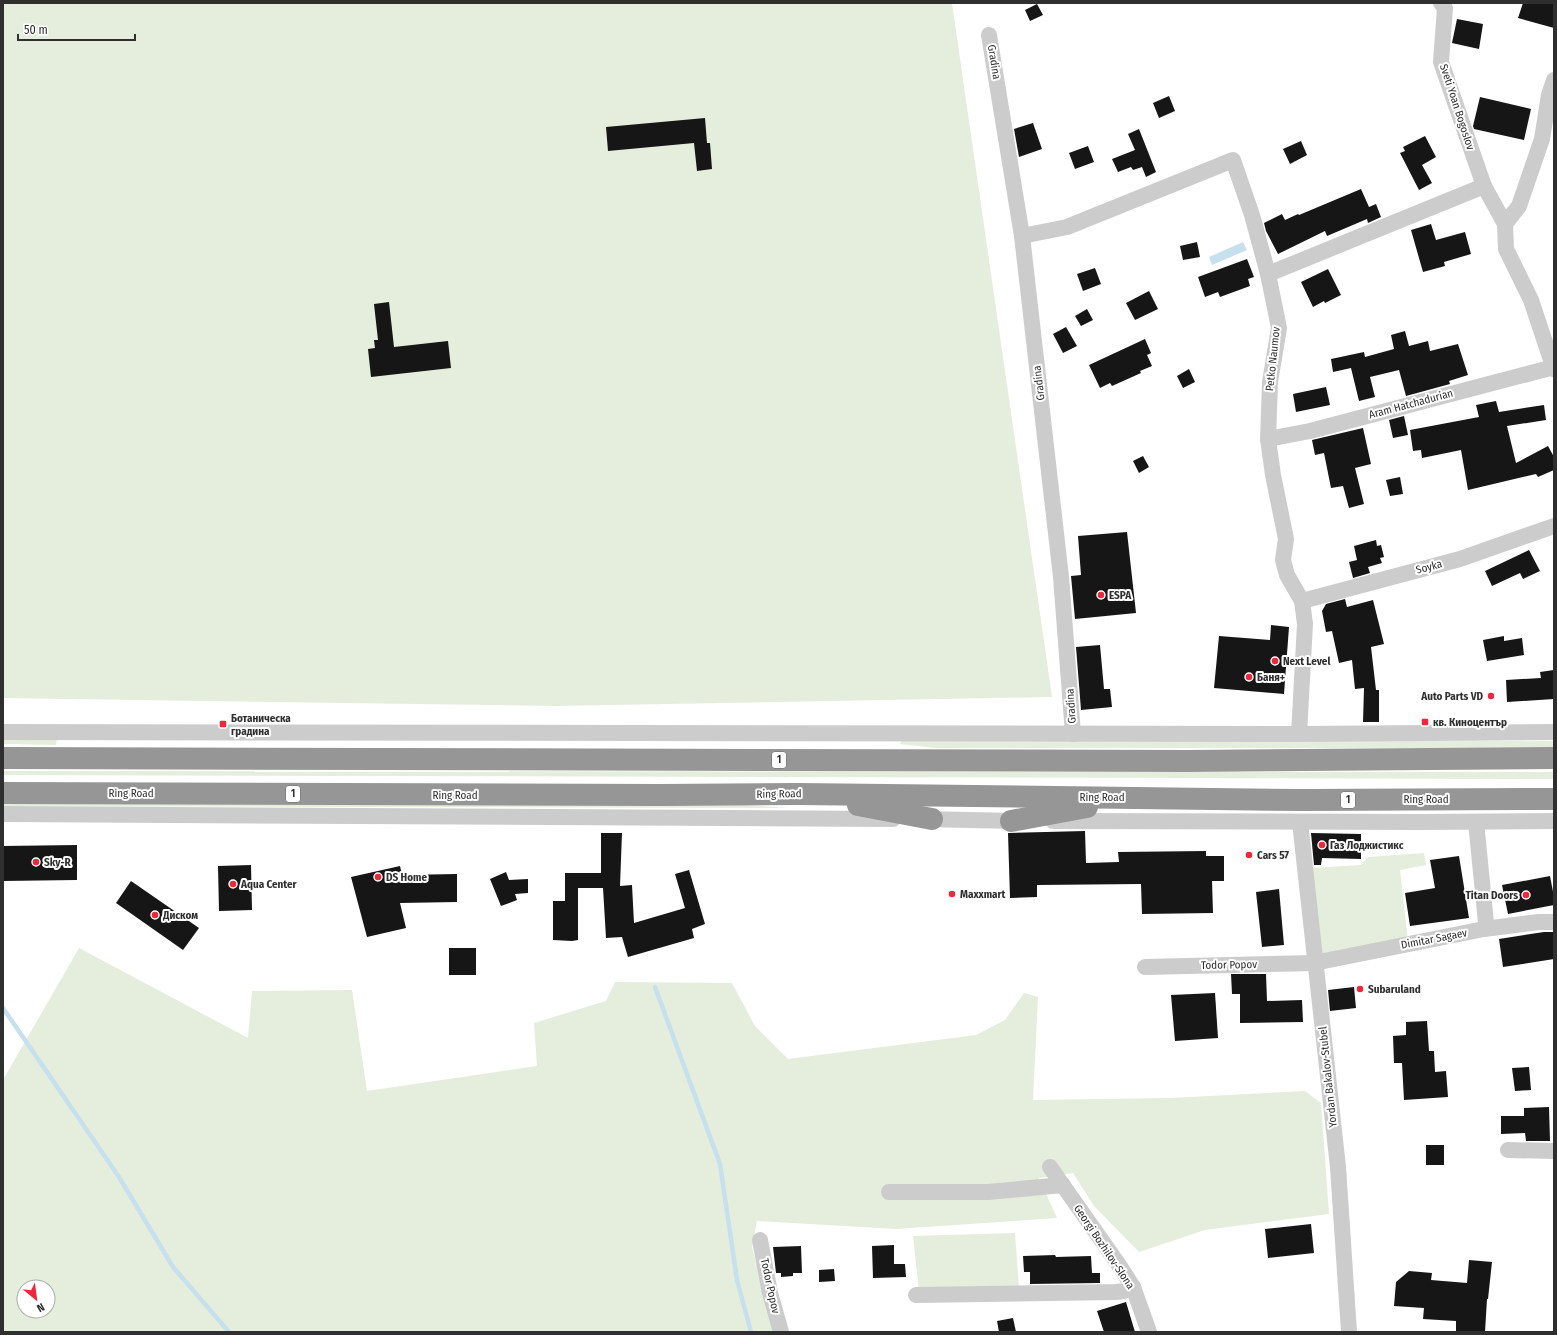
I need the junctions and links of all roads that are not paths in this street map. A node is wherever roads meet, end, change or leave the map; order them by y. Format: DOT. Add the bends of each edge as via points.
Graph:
graph roads {
  1 [pos="1441,3"];
  2 [pos="989,35"];
  3 [pos="1554,80"];
  4 [pos="1484,186"];
  5 [pos="1505,224"];
  6 [pos="1022,236"];
  7 [pos="1268,274"];
  8 [pos="1554,368"];
  9 [pos="1268,440"];
  10 [pos="1554,526"];
  11 [pos="1302,601"];
  12 [pos="3,732"];
  13 [pos="1554,732"];
  14 [pos="1073,734"];
  15 [pos="1299,734"];
  16 [pos="3,758"];
  17 [pos="1554,758"];
  18 [pos="3,793"];
  19 [pos="798,794"];
  20 [pos="1141,798"];
  21 [pos="1554,799"];
  22 [pos="3,814"];
  23 [pos="932,819"];
  24 [pos="1011,820"];
  25 [pos="1554,821"];
  26 [pos="1300,822"];
  27 [pos="1476,822"];
  28 [pos="1554,922"];
  29 [pos="1484,929"];
  30 [pos="1314,963"];
  31 [pos="1144,967"];
  32 [pos="1508,1150"];
  33 [pos="1554,1151"];
  34 [pos="1050,1167"];
  35 [pos="1063,1185"];
  36 [pos="889,1192"];
  37 [pos="760,1240"];
  38 [pos="1133,1287"];
  39 [pos="916,1295"];
  40 [pos="780,1332"];
  41 [pos="1149,1332"];
  42 [pos="1349,1332"];
  1 -- 4 [label="street, Sveti Yoan Bogoslov" via="1444,8 1441,62"];
  2 -- 6 [label="street, Gradina"];
  3 -- 5 [label="street" via="1542,139 1519,206"];
  4 -- 5 [label="street, Sveti Yoan Bogoslov"];
  4 -- 7 [label="street"];
  5 -- 8 [label="street" via="1506,249 1531,300"];
  6 -- 7 [label="street, Petko Naumov" via="1067,227 1233,160 1252,215"];
  6 -- 14 [label="street, Gradina" via="1061,577"];
  7 -- 9 [label="street, Petko Naumov" via="1278,328 1270,382"];
  8 -- 9 [label="street, Aram Hatchadurian"];
  9 -- 11 [label="street, Petko Naumov" via="1286,539 1283,560 1287,575"];
  10 -- 11 [label="street, Soyka" via="1460,559"];
  11 -- 15 [label="street, Petko Naumov" via="1305,624"];
  12 -- 14 [label="street"];
  13 -- 15 [label="street"];
  14 -- 15 [label="street"];
  16 -- 17 [label="highway, 1" via="1187,761"];
  18 -- 19 [label="highway, Ring Road / 1"];
  19 -- 20 [label="highway, Ring Road / 1"];
  19 -- 23 [label="highway"];
  20 -- 21 [label="highway, Ring Road / 1"];
  20 -- 24 [label="highway"];
  22 -- 23 [label="street"];
  23 -- 24 [label="street"];
  24 -- 26 [label="street"];
  25 -- 27 [label="street"];
  26 -- 27 [label="street"];
  26 -- 30 [label="street, Yordan Bakalov-Stubel"];
  27 -- 29 [label="street" via="1486,923"];
  28 -- 29 [label="street, Dimitar Sagaev"];
  29 -- 30 [label="street, Dimitar Sagaev"];
  30 -- 31 [label="street, Todor Popov"];
  30 -- 42 [label="street, Yordan Bakalov-Stubel" via="1338,1167"];
  32 -- 33 [label="street"];
  34 -- 35 [label="street, Georgi Bozhilov-Slona"];
  35 -- 36 [label="street" via="988,1192"];
  35 -- 38 [label="street, Georgi Bozhilov-Slona"];
  37 -- 40 [label="street, Todor Popov"];
  38 -- 39 [label="street" via="1116,1292"];
  38 -- 41 [label="street, Georgi Bozhilov-Slona"];
}
